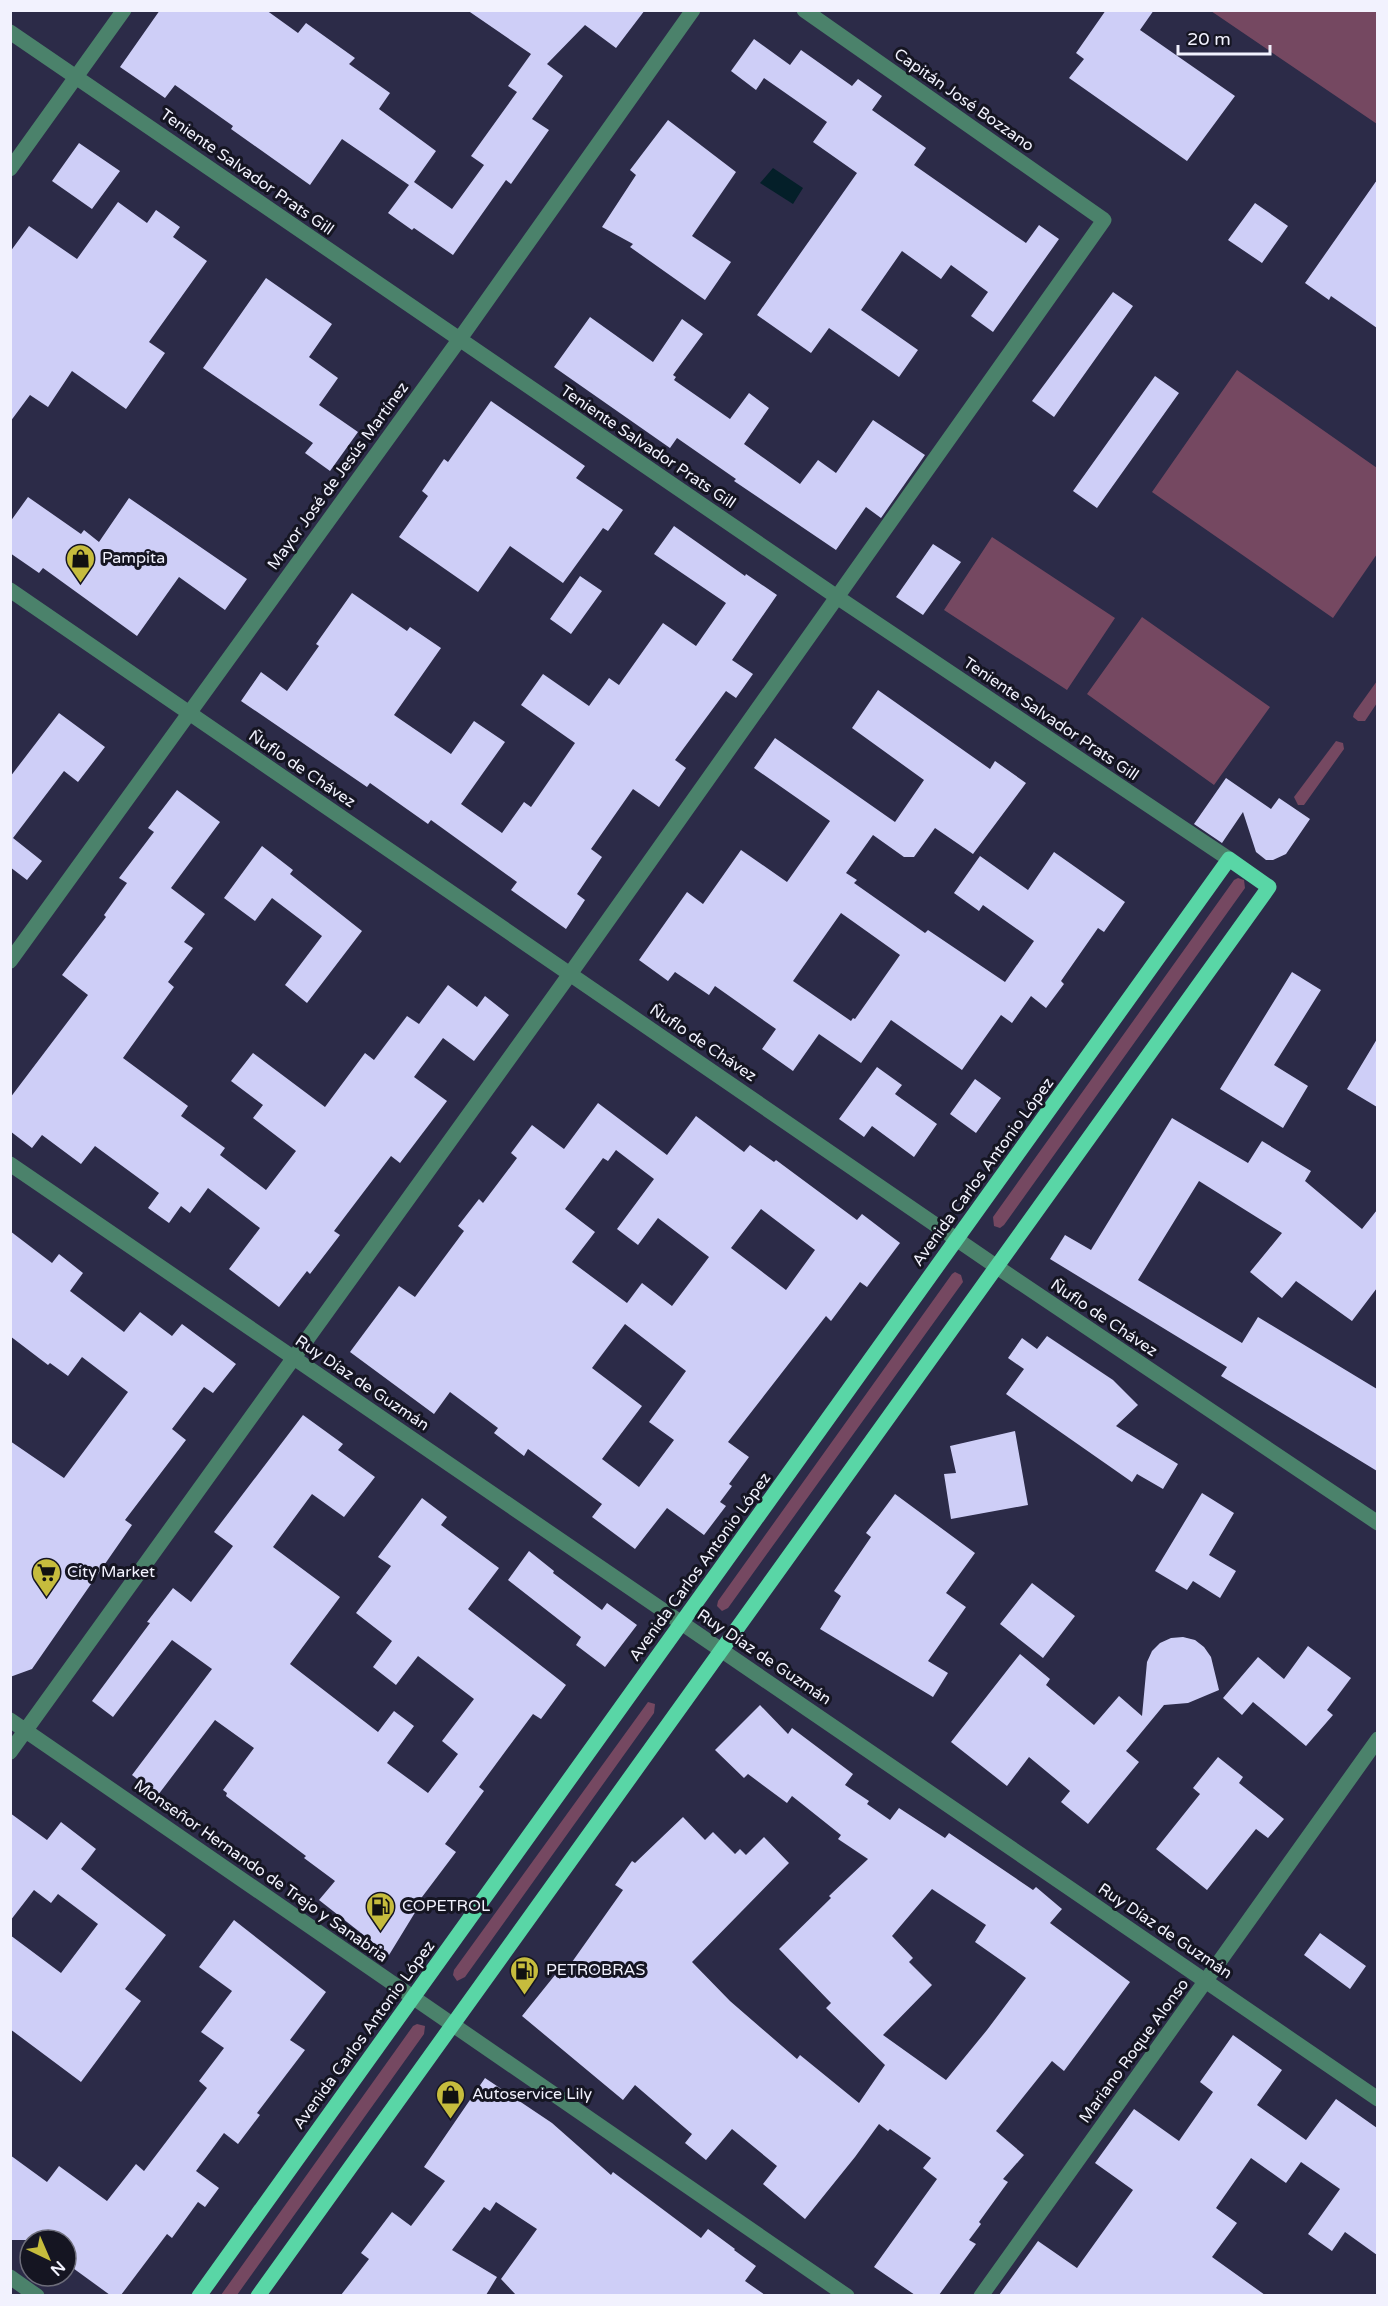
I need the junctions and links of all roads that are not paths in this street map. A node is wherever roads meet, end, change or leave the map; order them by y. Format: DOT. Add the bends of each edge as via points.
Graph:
graph roads {
  1 [pos="124,10"];
  2 [pos="693,10"];
  3 [pos="804,10"];
  4 [pos="10,32"];
  5 [pos="76,77"];
  6 [pos="10,169"];
  7 [pos="459,340"];
  8 [pos="10,590"];
  9 [pos="837,597"];
  10 [pos="188,712"];
  11 [pos="1229,859"];
  12 [pos="10,961"];
  13 [pos="570,974"];
  14 [pos="10,1164"];
  15 [pos="957,1240"];
  16 [pos="997,1267"];
  17 [pos="294,1358"];
  18 [pos="1377,1523"];
  19 [pos="681,1623"];
  20 [pos="722,1650"];
  21 [pos="10,1720"];
  22 [pos="26,1731"];
  23 [pos="1377,1739"];
  24 [pos="10,1752"];
  25 [pos="1206,1982"];
  26 [pos="413,1997"];
  27 [pos="453,2025"];
  28 [pos="1377,2099"];
  29 [pos="10,2277"];
  30 [pos="37,2295"];
  31 [pos="199,2295"];
  32 [pos="258,2295"];
  33 [pos="847,2295"];
  34 [pos="981,2295"];
  1 -- 5 [label="street"];
  2 -- 7 [label="street, Mayor José de Jesús Martínez"];
  3 -- 9 [label="street, Capitán José Bozzano" via="1104,220"];
  4 -- 5 [label="street, Teniente Salvador Prats Gill"];
  5 -- 6 [label="street"];
  5 -- 7 [label="street, Teniente Salvador Prats Gill"];
  7 -- 9 [label="street, Teniente Salvador Prats Gill"];
  7 -- 10 [label="street, Mayor José de Jesús Martínez"];
  8 -- 10 [label="street, Ñuflo de Chávez"];
  9 -- 11 [label="street, Teniente Salvador Prats Gill"];
  9 -- 13 [label="street"];
  10 -- 12 [label="street, Mayor José de Jesús Martínez"];
  10 -- 13 [label="street, Ñuflo de Chávez"];
  11 -- 15 [label="main road, Avenida Carlos Antonio López"];
  11 -- 16 [label="main road, Teniente Salvador Prats Gill" via="1269,887"];
  13 -- 15 [label="street, Ñuflo de Chávez"];
  13 -- 17 [label="street"];
  14 -- 17 [label="street, Ruy Díaz de Guzmán"];
  15 -- 16 [label="street, Ñuflo de Chávez"];
  15 -- 19 [label="main road, Avenida Carlos Antonio López"];
  16 -- 18 [label="street, Ñuflo de Chávez"];
  16 -- 20 [label="main road"];
  17 -- 19 [label="street, Ruy Díaz de Guzmán"];
  17 -- 22 [label="street"];
  19 -- 20 [label="street, Ruy Díaz de Guzmán"];
  19 -- 26 [label="main road, Avenida Carlos Antonio López"];
  20 -- 25 [label="street, Ruy Díaz de Guzmán"];
  20 -- 27 [label="main road"];
  21 -- 22 [label="street, Monseñor Hernando de Trejo y Sanabria"];
  22 -- 24 [label="street"];
  22 -- 26 [label="street, Monseñor Hernando de Trejo y Sanabria"];
  23 -- 25 [label="street, Mariano Roque Alonso"];
  25 -- 28 [label="street, Ruy Díaz de Guzmán"];
  25 -- 34 [label="street, Mariano Roque Alonso"];
  26 -- 27 [label="street, Monseñor Hernando de Trejo y Sanabria"];
  26 -- 31 [label="main road, Avenida Carlos Antonio López"];
  27 -- 32 [label="main road"];
  27 -- 33 [label="street, Monseñor Hernando de Trejo y Sanabria"];
  29 -- 30 [label="street"];
}
